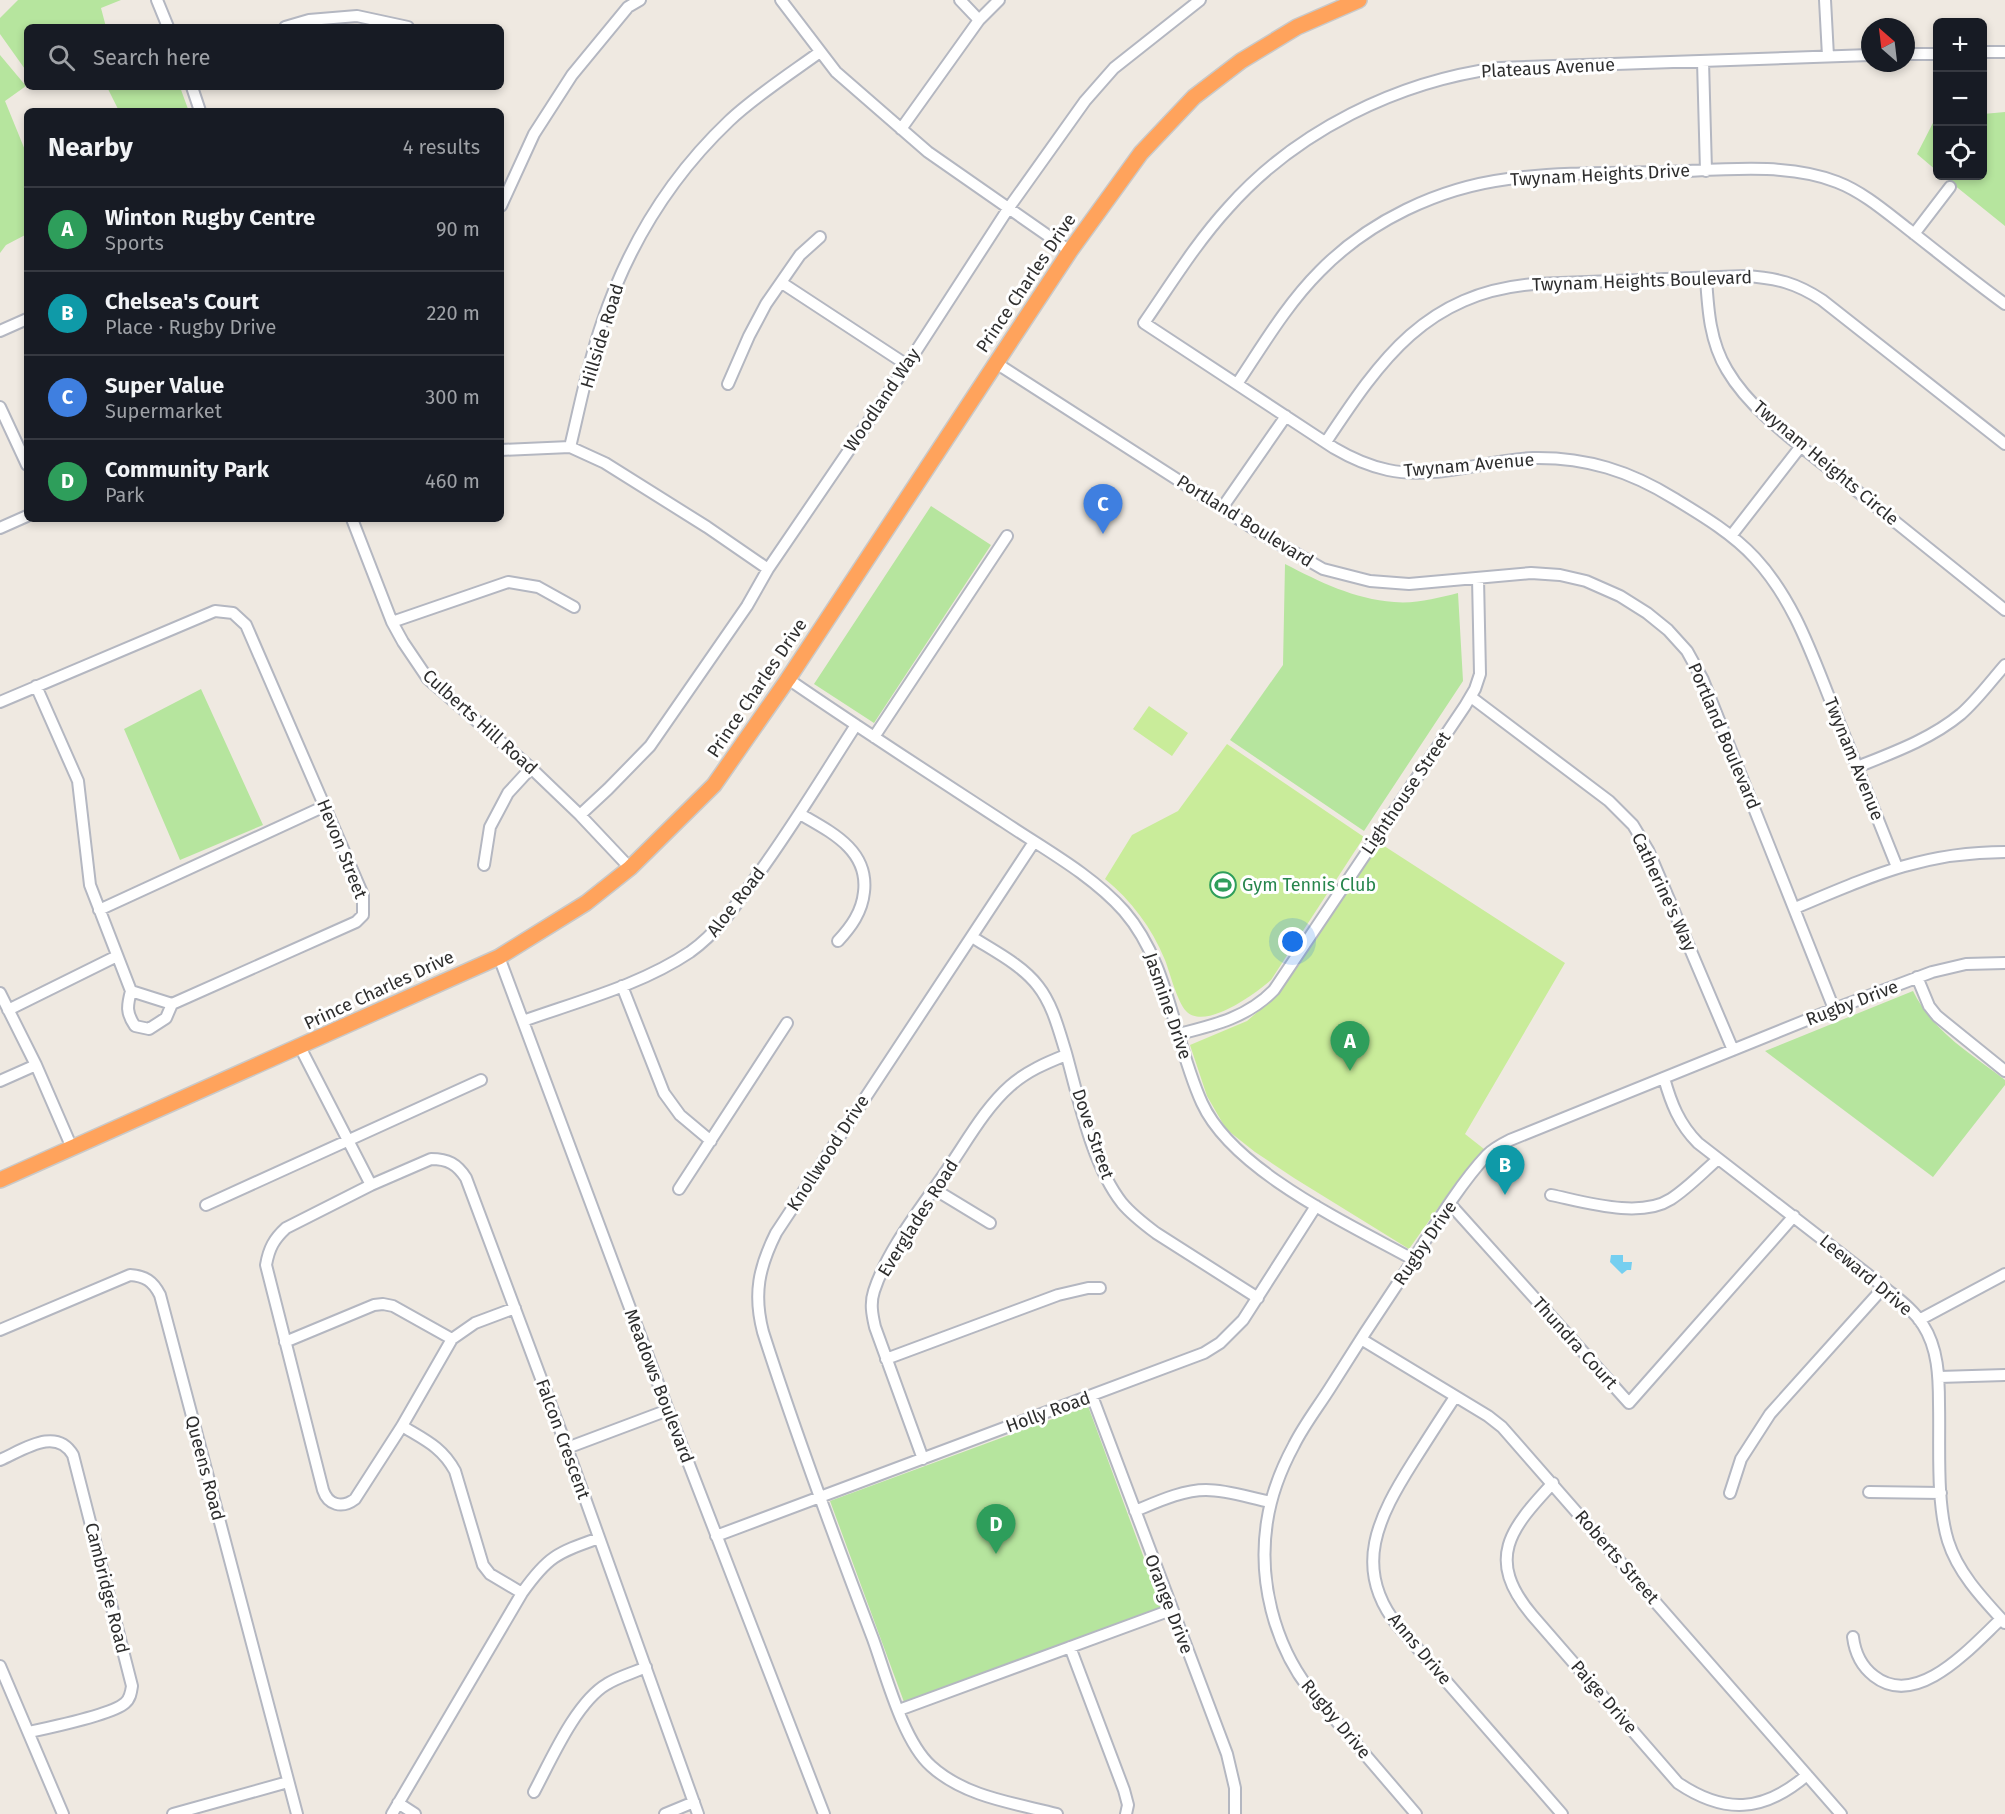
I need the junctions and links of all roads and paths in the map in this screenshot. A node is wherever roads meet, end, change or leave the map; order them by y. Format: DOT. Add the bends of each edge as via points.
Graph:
graph roads {
  1 [pos="157,0"];
  2 [pos="640,0"];
  3 [pos="781,0"];
  4 [pos="960,0"];
  5 [pos="999,0"];
  6 [pos="1200,0"];
  7 [pos="1359,0"];
  8 [pos="1825,0"];
  9 [pos="626,4"];
  10 [pos="979,20"];
  11 [pos="167,24"];
  12 [pos="295,24"];
  13 [pos="394,24"];
  14 [pos="820,52"];
  15 [pos="1987,52"];
  16 [pos="2005,52"];
  17 [pos="1915,54"];
  18 [pos="1933,54"];
  19 [pos="1861,55"];
  20 [pos="1828,56"];
  21 [pos="1703,61"];
  22 [pos="193,90"];
  23 [pos="200,108"];
  24 [pos="901,129"];
  25 [pos="1706,171"];
  26 [pos="1950,187"];
  27 [pos="504,199"];
  28 [pos="1008,209"];
  29 [pos="1914,234"];
  30 [pos="820,237"];
  31 [pos="1070,250"];
  32 [pos="1706,278"];
  33 [pos="782,283"];
  34 [pos="2005,304"];
  35 [pos="24,320"];
  36 [pos="1144,322"];
  37 [pos="0,331"];
  38 [pos="996,363"];
  39 [pos="907,365"];
  40 [pos="728,384"];
  41 [pos="1237,384"];
  42 [pos="0,407"];
  43 [pos="1286,416"];
  44 [pos="1326,442"];
  45 [pos="2005,444"];
  46 [pos="1801,446"];
  47 [pos="570,447"];
  48 [pos="504,450"];
  49 [pos="24,459"];
  50 [pos="1222,508"];
  51 [pos="24,517"];
  52 [pos="353,522"];
  53 [pos="0,528"];
  54 [pos="1006,536"];
  55 [pos="1731,536"];
  56 [pos="768,569"];
  57 [pos="1478,578"];
  58 [pos="574,607"];
  59 [pos="2005,610"];
  60 [pos="392,622"];
  61 [pos="2005,665"];
  62 [pos="788,679"];
  63 [pos="36,686"];
  64 [pos="1471,697"];
  65 [pos="0,702"];
  66 [pos="856,725"];
  67 [pos="874,737"];
  68 [pos="1857,767"];
  69 [pos="531,768"];
  70 [pos="325,806"];
  71 [pos="580,814"];
  72 [pos="800,814"];
  73 [pos="1034,842"];
  74 [pos="2005,852"];
  75 [pos="484,865"];
  76 [pos="1897,867"];
  77 [pos="630,868"];
  78 [pos="1795,908"];
  79 [pos="99,910"];
  80 [pos="972,937"];
  81 [pos="838,941"];
  82 [pos="117,956"];
  83 [pos="499,957"];
  84 [pos="2005,963"];
  85 [pos="1917,978"];
  86 [pos="622,986"];
  87 [pos="131,991"];
  88 [pos="0,993"];
  89 [pos="172,1004"];
  90 [pos="1834,1009"];
  91 [pos="8,1010"];
  92 [pos="523,1021"];
  93 [pos="787,1023"];
  94 [pos="1179,1034"];
  95 [pos="300,1047"];
  96 [pos="1733,1050"];
  97 [pos="1066,1055"];
  98 [pos="36,1065"];
  99 [pos="2005,1071"];
  100 [pos="1664,1078"];
  101 [pos="481,1080"];
  102 [pos="0,1081"];
  103 [pos="348,1141"];
  104 [pos="711,1141"];
  105 [pos="72,1148"];
  106 [pos="1718,1159"];
  107 [pos="0,1180"];
  108 [pos="371,1185"];
  109 [pos="679,1189"];
  110 [pos="934,1190"];
  111 [pos="1551,1195"];
  112 [pos="206,1205"];
  113 [pos="1451,1205"];
  114 [pos="1316,1206"];
  115 [pos="1794,1216"];
  116 [pos="990,1223"];
  117 [pos="1413,1260"];
  118 [pos="2005,1274"];
  119 [pos="1884,1287"];
  120 [pos="1100,1288"];
  121 [pos="1257,1298"];
  122 [pos="515,1308"];
  123 [pos="1919,1320"];
  124 [pos="0,1330"];
  125 [pos="452,1339"];
  126 [pos="1361,1339"];
  127 [pos="285,1342"];
  128 [pos="886,1359"];
  129 [pos="2005,1375"];
  130 [pos="1939,1377"];
  131 [pos="1092,1396"];
  132 [pos="1455,1396"];
  133 [pos="668,1410"];
  134 [pos="402,1426"];
  135 [pos="567,1448"];
  136 [pos="923,1459"];
  137 [pos="0,1460"];
  138 [pos="1553,1483"];
  139 [pos="1869,1492"];
  140 [pos="1730,1493"];
  141 [pos="1941,1493"];
  142 [pos="819,1498"];
  143 [pos="1271,1502"];
  144 [pos="1135,1511"];
  145 [pos="716,1536"];
  146 [pos="599,1538"];
  147 [pos="522,1593"];
  148 [pos="1171,1610"];
  149 [pos="2003,1621"];
  150 [pos="1853,1637"];
  151 [pos="1070,1647"];
  152 [pos="0,1666"];
  153 [pos="646,1667"];
  154 [pos="899,1710"];
  155 [pos="29,1732"];
  156 [pos="1807,1775"];
  157 [pos="288,1782"];
  158 [pos="534,1792"];
  159 [pos="694,1802"];
  160 [pos="398,1803"];
  161 [pos="63,1814"];
  162 [pos="173,1814"];
  163 [pos="297,1814"];
  164 [pos="392,1814"];
  165 [pos="415,1814"];
  166 [pos="665,1814"];
  167 [pos="698,1814"];
  168 [pos="824,1814"];
  169 [pos="1057,1814"];
  170 [pos="1126,1814"];
  171 [pos="1235,1814"];
  172 [pos="1416,1814"];
  173 [pos="1562,1814"];
  174 [pos="1841,1814"];
  1 -- 11 [label="street"];
  2 -- 9 [label="street"];
  3 -- 14 [label="street"];
  4 -- 10 [label="street"];
  5 -- 10 [label="street"];
  6 -- 28 [label="street, Woodland Way" via="1114,68 1085,101"];
  7 -- 31 [label="highway, Prince Charles Drive" via="1297,27 1241,61 1194,97 1141,153"];
  8 -- 20 [label="street"];
  9 -- 27 [label="street" via="546,114"];
  10 -- 24 [label="street"];
  12 -- 13 [label="street" via="357,16"];
  14 -- 24 [label="street" via="836,72"];
  14 -- 47 [label="street, Hillside Road" via="731,119 691,159 653,213 621,274 601,325"];
  15 -- 16 [label="street"];
  17 -- 18 [label="street"];
  19 -- 20 [label="street, Plateaus Avenue"];
  20 -- 21 [label="street, Plateaus Avenue"];
  21 -- 25 [label="street"];
  21 -- 36 [label="street, Plateaus Avenue" via="1481,70 1425,85 1353,114 1294,149 1245,190 1211,228"];
  22 -- 23 [label="street"];
  24 -- 28 [label="street"];
  25 -- 29 [label="street, Twynam Heights Drive" via="1783,171 1828,179 1852,189"];
  25 -- 41 [label="street, Twynam Heights Drive" via="1560,175 1486,182 1400,213 1358,237 1318,272 1281,318"];
  26 -- 29 [label="street"];
  28 -- 31 [label="street"];
  28 -- 39 [label="street, Woodland Way"];
  29 -- 34 [label="street, Twynam Heights Drive"];
  30 -- 33 [label="street" via="800,255"];
  31 -- 38 [label="highway, Prince Charles Drive"];
  32 -- 44 [label="street, Twynam Heights Boulevard" via="1514,285 1457,304 1420,326 1388,355"];
  32 -- 45 [label="street, Twynam Heights Boulevard" via="1770,278 1805,290 1840,313"];
  32 -- 46 [label="street, Twynam Heights Circle" via="1710,329 1726,369 1744,394"];
  33 -- 39 [label="street"];
  33 -- 40 [label="street" via="748,336"];
  35 -- 37 [label="street"];
  36 -- 41 [label="street, Twynam Avenue"];
  38 -- 50 [label="street, Portland Boulevard"];
  38 -- 62 [label="highway, Prince Charles Drive"];
  39 -- 56 [label="street, Woodland Way"];
  41 -- 43 [label="street, Twynam Avenue"];
  42 -- 49 [label="street"];
  43 -- 44 [label="street, Twynam Avenue"];
  43 -- 50 [label="street"];
  44 -- 55 [label="street, Twynam Avenue" via="1363,463 1391,471 1426,472 1533,458 1594,464 1645,481"];
  46 -- 55 [label="street"];
  46 -- 59 [label="street, Twynam Heights Circle"];
  47 -- 48 [label="street"];
  47 -- 56 [label="street" via="605,463"];
  50 -- 57 [label="street, Portland Boulevard" via="1296,555 1337,573 1409,584"];
  51 -- 53 [label="street"];
  52 -- 60 [label="street, Culberts Hill Road"];
  54 -- 67 [label="street"];
  55 -- 68 [label="street, Twynam Avenue" via="1767,571 1795,616"];
  56 -- 71 [label="street, Woodland Way" via="747,606 650,746"];
  57 -- 64 [label="street, Lighthouse Street" via="1480,667"];
  57 -- 78 [label="street, Portland Boulevard" via="1531,573 1560,575 1602,586 1636,606 1681,642 1713,702"];
  58 -- 60 [label="street" via="538,587 508,582"];
  60 -- 69 [label="street, Culberts Hill Road" via="428,679"];
  61 -- 68 [label="street" via="1951,722"];
  62 -- 66 [label="street, Jasmine Drive"];
  62 -- 77 [label="highway, Prince Charles Drive" via="714,785"];
  63 -- 65 [label="street"];
  63 -- 70 [label="street, Hevon Street" via="215,611 233,613 246,625"];
  63 -- 79 [label="street" via="78,782 90,885"];
  64 -- 94 [label="street, Lighthouse Street" via="1274,990 1237,1017"];
  64 -- 96 [label="street, Catherine's Way" via="1609,801 1633,825 1648,850"];
  66 -- 67 [label="street, Jasmine Drive"];
  66 -- 72 [label="street, Aloe Road"];
  67 -- 73 [label="street, Jasmine Drive"];
  68 -- 76 [label="street, Twynam Avenue"];
  69 -- 71 [label="street, Culberts Hill Road"];
  69 -- 75 [label="street" via="508,793 490,827"];
  70 -- 79 [label="street"];
  70 -- 89 [label="street, Hevon Street" via="363,895 363,915 356,922"];
  71 -- 77 [label="street, Culberts Hill Road"];
  72 -- 81 [label="street" via="839,838 858,858 864,871 859,914"];
  72 -- 86 [label="street, Aloe Road" via="729,915 710,935 670,964"];
  73 -- 80 [label="street, Knollwood Drive"];
  73 -- 94 [label="street, Jasmine Drive" via="1098,886 1133,922 1153,958"];
  74 -- 76 [label="street" via="1942,856"];
  76 -- 78 [label="street"];
  77 -- 83 [label="highway, Prince Charles Drive" via="586,903"];
  78 -- 90 [label="street, Portland Boulevard"];
  79 -- 82 [label="street"];
  80 -- 97 [label="street, Dove Street" via="1038,985 1053,1014"];
  80 -- 142 [label="street, Knollwood Drive" via="784,1221 762,1266 757,1293 760,1321"];
  82 -- 87 [label="street"];
  82 -- 91 [label="street"];
  83 -- 92 [label="street, Meadows Boulevard"];
  83 -- 95 [label="highway, Prince Charles Drive"];
  84 -- 85 [label="street, Rugby Drive" via="1957,965"];
  85 -- 90 [label="street, Rugby Drive"];
  85 -- 99 [label="street" via="1937,1016"];
  86 -- 92 [label="street, Aloe Road"];
  86 -- 104 [label="street" via="664,1093 680,1115"];
  87 -- 89 [label="street"];
  87 -- 89 [label="street, Hevon Street" via="126,1010 141,1029 159,1024"];
  88 -- 91 [label="street"];
  90 -- 96 [label="street, Rugby Drive"];
  91 -- 98 [label="street"];
  92 -- 133 [label="street, Meadows Boulevard"];
  93 -- 104 [label="street"];
  94 -- 114 [label="street, Jasmine Drive" via="1197,1090 1217,1128 1245,1156"];
  95 -- 103 [label="street"];
  95 -- 105 [label="highway, Prince Charles Drive"];
  96 -- 100 [label="street, Rugby Drive"];
  97 -- 110 [label="street, Everglades Road" via="1026,1074 1002,1094"];
  97 -- 121 [label="street, Dove Street" via="1098,1159 1123,1204 1175,1246"];
  98 -- 102 [label="street"];
  98 -- 105 [label="street"];
  100 -- 106 [label="street, Leeward Drive" via="1683,1126"];
  100 -- 113 [label="street, Rugby Drive" via="1498,1146 1485,1157"];
  101 -- 103 [label="street"];
  103 -- 108 [label="street"];
  103 -- 112 [label="street"];
  104 -- 109 [label="street"];
  105 -- 107 [label="highway, Prince Charles Drive"];
  106 -- 111 [label="street" via="1672,1199 1650,1207 1626,1208"];
  106 -- 115 [label="street, Leeward Drive"];
  108 -- 122 [label="street, Falcon Crescent" via="431,1159 442,1159 460,1169"];
  108 -- 127 [label="street, Falcon Crescent" via="286,1228 268,1250 266,1265"];
  110 -- 116 [label="street"];
  110 -- 128 [label="street, Everglades Road" via="890,1257 874,1293 871,1307"];
  113 -- 115 [label="street, Thundra Court" via="1629,1403"];
  113 -- 117 [label="street, Rugby Drive"];
  114 -- 117 [label="street, Jasmine Drive"];
  114 -- 121 [label="street, Holly Road"];
  115 -- 119 [label="street, Leeward Drive"];
  117 -- 126 [label="street, Rugby Drive"];
  118 -- 123 [label="street"];
  119 -- 123 [label="street, Leeward Drive"];
  119 -- 140 [label="street" via="1770,1414 1741,1459"];
  120 -- 128 [label="street" via="1058,1295"];
  121 -- 131 [label="street, Holly Road" via="1236,1328 1212,1348"];
  122 -- 125 [label="street" via="475,1323"];
  122 -- 135 [label="street, Falcon Crescent"];
  123 -- 130 [label="street, Leeward Drive" via="1933,1347"];
  124 -- 157 [label="street, Queens Road" via="130,1275 140,1276 155,1286"];
  125 -- 127 [label="street" via="383,1304"];
  125 -- 134 [label="street"];
  126 -- 132 [label="street, Roberts Street"];
  126 -- 143 [label="street, Rugby Drive" via="1294,1444"];
  127 -- 134 [label="street, Falcon Crescent" via="323,1490 333,1504 345,1505 355,1499"];
  128 -- 136 [label="street, Everglades Road"];
  129 -- 130 [label="street"];
  130 -- 141 [label="street, Leeward Drive"];
  131 -- 136 [label="street, Holly Road"];
  131 -- 144 [label="street, Orange Drive"];
  132 -- 138 [label="street, Roberts Street" via="1496,1422"];
  132 -- 173 [label="street, Anns Drive" via="1382,1516 1374,1548 1376,1582 1398,1626"];
  133 -- 135 [label="street"];
  133 -- 145 [label="street, Meadows Boulevard"];
  134 -- 147 [label="street" via="448,1459 483,1565 490,1574"];
  135 -- 146 [label="street, Falcon Crescent"];
  136 -- 142 [label="street, Holly Road"];
  137 -- 155 [label="street, Cambridge Road" via="48,1440 69,1448 132,1686 129,1698 121,1706"];
  138 -- 156 [label="street, Roberts Street"];
  138 -- 156 [label="street, Paige Drive" via="1517,1525 1507,1559 1513,1589 1539,1624 1686,1791 1707,1807 1732,1813 1758,1808"];
  139 -- 141 [label="street"];
  141 -- 149 [label="street, Leeward Drive" via="1945,1530 1956,1560"];
  142 -- 145 [label="street, Holly Road"];
  142 -- 154 [label="street, Knollwood Drive"];
  143 -- 144 [label="street" via="1204,1490 1167,1498"];
  143 -- 172 [label="street, Rugby Drive" via="1265,1568 1272,1613 1288,1656 1309,1689"];
  144 -- 148 [label="street, Orange Drive"];
  145 -- 168 [label="street, Meadows Boulevard"];
  146 -- 147 [label="street" via="550,1558"];
  146 -- 153 [label="street, Falcon Crescent"];
  147 -- 160 [label="street"];
  148 -- 151 [label="street"];
  148 -- 171 [label="street, Orange Drive" via="1231,1766"];
  149 -- 150 [label="street" via="1935,1676 1907,1687 1888,1685 1873,1675 1857,1656"];
  151 -- 154 [label="street"];
  151 -- 170 [label="street" via="1124,1790"];
  152 -- 155 [label="street"];
  153 -- 158 [label="street" via="606,1684 586,1701"];
  153 -- 159 [label="street, Falcon Crescent"];
  154 -- 169 [label="street, Knollwood Drive" via="919,1753 947,1778 978,1793"];
  155 -- 161 [label="street"];
  156 -- 174 [label="street, Roberts Street"];
  157 -- 162 [label="street"];
  157 -- 163 [label="street, Queens Road"];
  159 -- 166 [label="street"];
  159 -- 167 [label="street, Falcon Crescent"];
  160 -- 164 [label="street"];
  160 -- 165 [label="street"];
}
